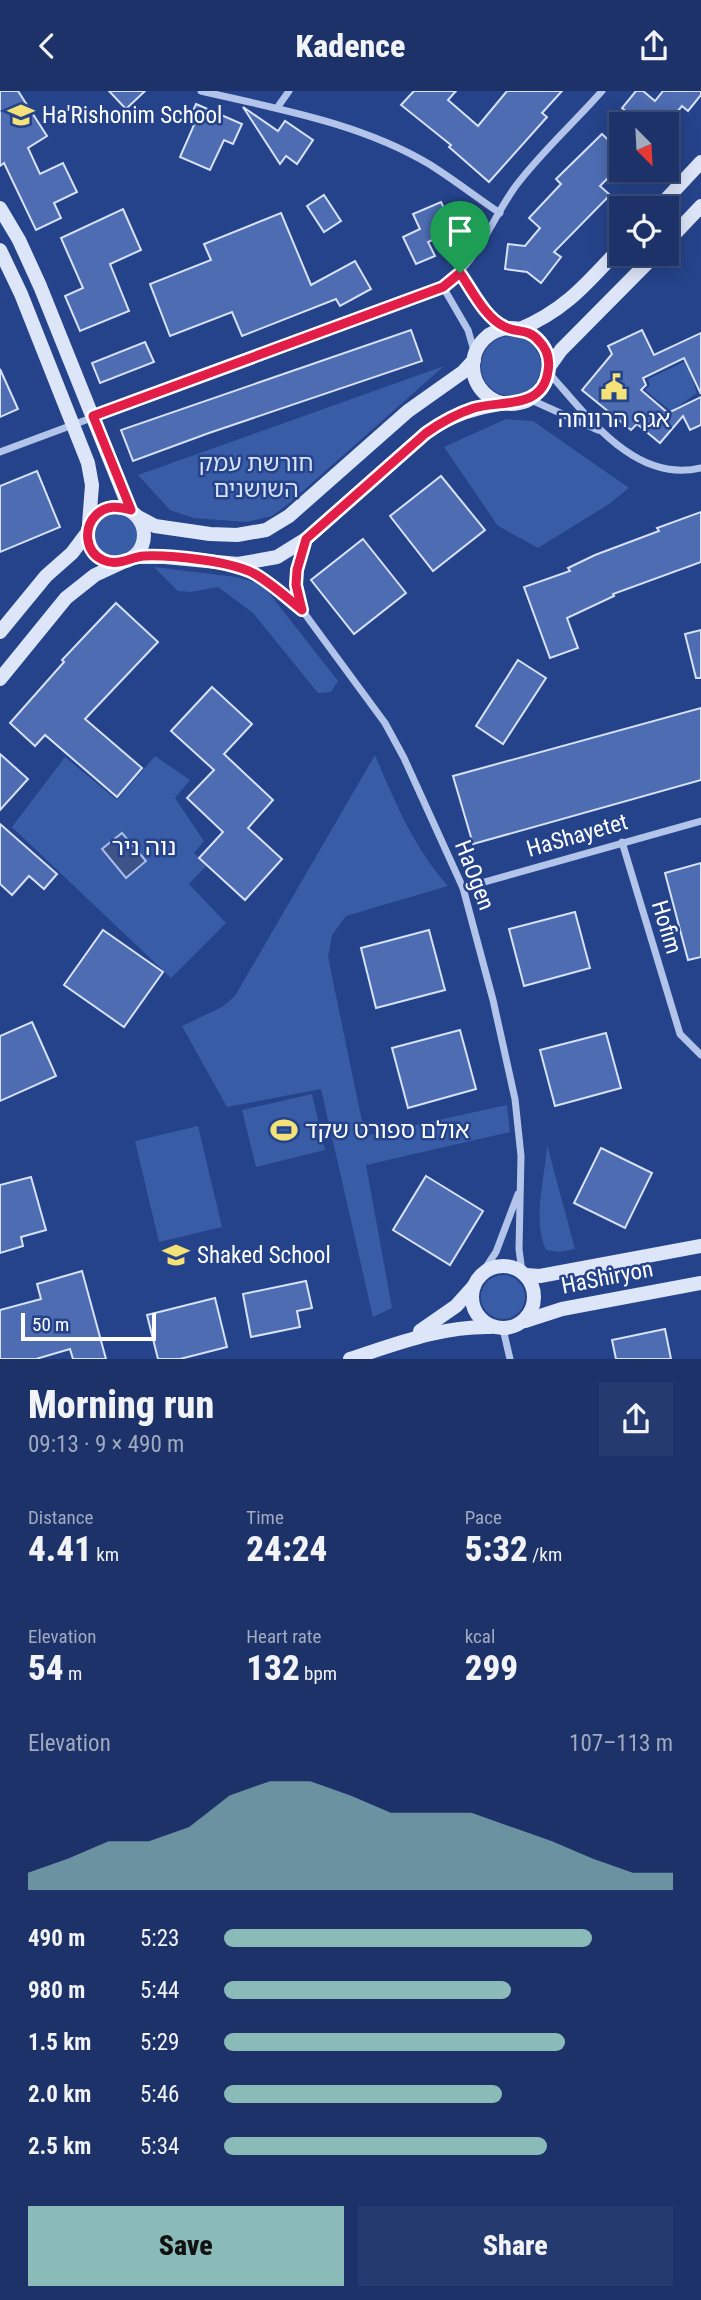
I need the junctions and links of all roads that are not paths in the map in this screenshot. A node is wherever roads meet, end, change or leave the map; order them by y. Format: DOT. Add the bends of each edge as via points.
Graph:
graph roads {
  1 [pos="201,91"];
  2 [pos="289,91"];
  3 [pos="602,91"];
  4 [pos="277,108"];
  5 [pos="701,162"];
  6 [pos="669,196"];
  7 [pos="701,206"];
  8 [pos="0,208"];
  9 [pos="500,213"];
  10 [pos="679,229"];
  11 [pos="0,250"];
  12 [pos="609,259"];
  13 [pos="644,266"];
  14 [pos="460,273"];
  15 [pos="443,287"];
  16 [pos="513,329"];
  17 [pos="475,357"];
  18 [pos="549,370"];
  19 [pos="529,399"];
  20 [pos="507,403"];
  21 [pos="93,416"];
  22 [pos="73,423"];
  23 [pos="602,432"];
  24 [pos="0,452"];
  25 [pos="701,468"];
  26 [pos="134,514"];
  27 [pos="88,529"];
  28 [pos="306,539"];
  29 [pos="129,559"];
  30 [pos="224,563"];
  31 [pos="302,610"];
  32 [pos="0,632"];
  33 [pos="0,679"];
  34 [pos="701,821"];
  35 [pos="622,842"];
  36 [pos="463,888"];
  37 [pos="701,1055"];
  38 [pos="521,1187"];
  39 [pos="701,1246"];
  40 [pos="524,1274"];
  41 [pos="477,1280"];
  42 [pos="701,1283"];
  43 [pos="523,1321"];
  44 [pos="498,1328"];
  45 [pos="400,1343"];
  46 [pos="350,1359"];
  47 [pos="510,1359"];
  1 -- 4 [label="street"];
  2 -- 4 [label="street"];
  3 -- 9 [label="street" via="534,164"];
  4 -- 9 [label="street" via="369,136 416,158"];
  5 -- 6 [label="street"];
  7 -- 10 [label="street"];
  8 -- 21 [label="street" via="40,286"];
  9 -- 14 [label="street"];
  11 -- 22 [label="street"];
  12 -- 16 [label="street" via="567,303 538,321"];
  13 -- 18 [label="street" via="561,350"];
  14 -- 15 [label="street"];
  14 -- 16 [label="street" via="482,305"];
  15 -- 17 [label="street" via="468,330"];
  15 -- 21 [label="street"];
  16 -- 17 [label="street" via="487,337"];
  16 -- 18 [label="street" via="543,345"];
  17 -- 20 [label="street" via="474,372 481,389"];
  17 -- 26 [label="street" via="463,372 408,411 289,516 266,530 210,534 155,526"];
  18 -- 19 [label="street" via="542,388"];
  18 -- 23 [label="street"];
  19 -- 20 [label="street"];
  19 -- 23 [label="street"];
  20 -- 28 [label="street" via="471,409 442,422"];
  21 -- 22 [label="street"];
  21 -- 26 [label="street"];
  22 -- 24 [label="street"];
  22 -- 27 [label="street" via="92,485"];
  23 -- 25 [label="street" via="643,463 668,469"];
  26 -- 27 [label="street" via="111,507 102,510"];
  26 -- 29 [label="street" via="144,535 142,545"];
  27 -- 29 [label="street" via="93,552 100,559 114,563"];
  27 -- 32 [label="street"];
  28 -- 30 [label="street" via="277,557"];
  28 -- 31 [label="street, HaOgen" via="296,585"];
  29 -- 30 [label="street" via="165,557"];
  29 -- 33 [label="street" via="95,575 66,598"];
  30 -- 31 [label="street, HaOgen" via="254,573"];
  31 -- 36 [label="street, HaOgen" via="385,723"];
  34 -- 35 [label="street, HaShayetet"];
  35 -- 36 [label="street, HaShayetet"];
  35 -- 37 [label="street, Hofim" via="680,1034"];
  36 -- 38 [label="street, HaOgen" via="515,1099"];
  38 -- 40 [label="street, HaOgen" via="519,1249"];
  38 -- 41 [label="street, HaOgen" via="496,1252"];
  39 -- 40 [label="street, HaShiryon" via="540,1276"];
  40 -- 41 [label="street" via="500,1266"];
  40 -- 43 [label="street" via="535,1299"];
  41 -- 44 [label="street" via="474,1310"];
  41 -- 45 [label="street" via="456,1306"];
  42 -- 43 [label="street, HaShiryon" via="562,1308"];
  43 -- 44 [label="street"];
  44 -- 45 [label="street" via="443,1330"];
  44 -- 47 [label="street"];
  45 -- 46 [label="street"];
}
